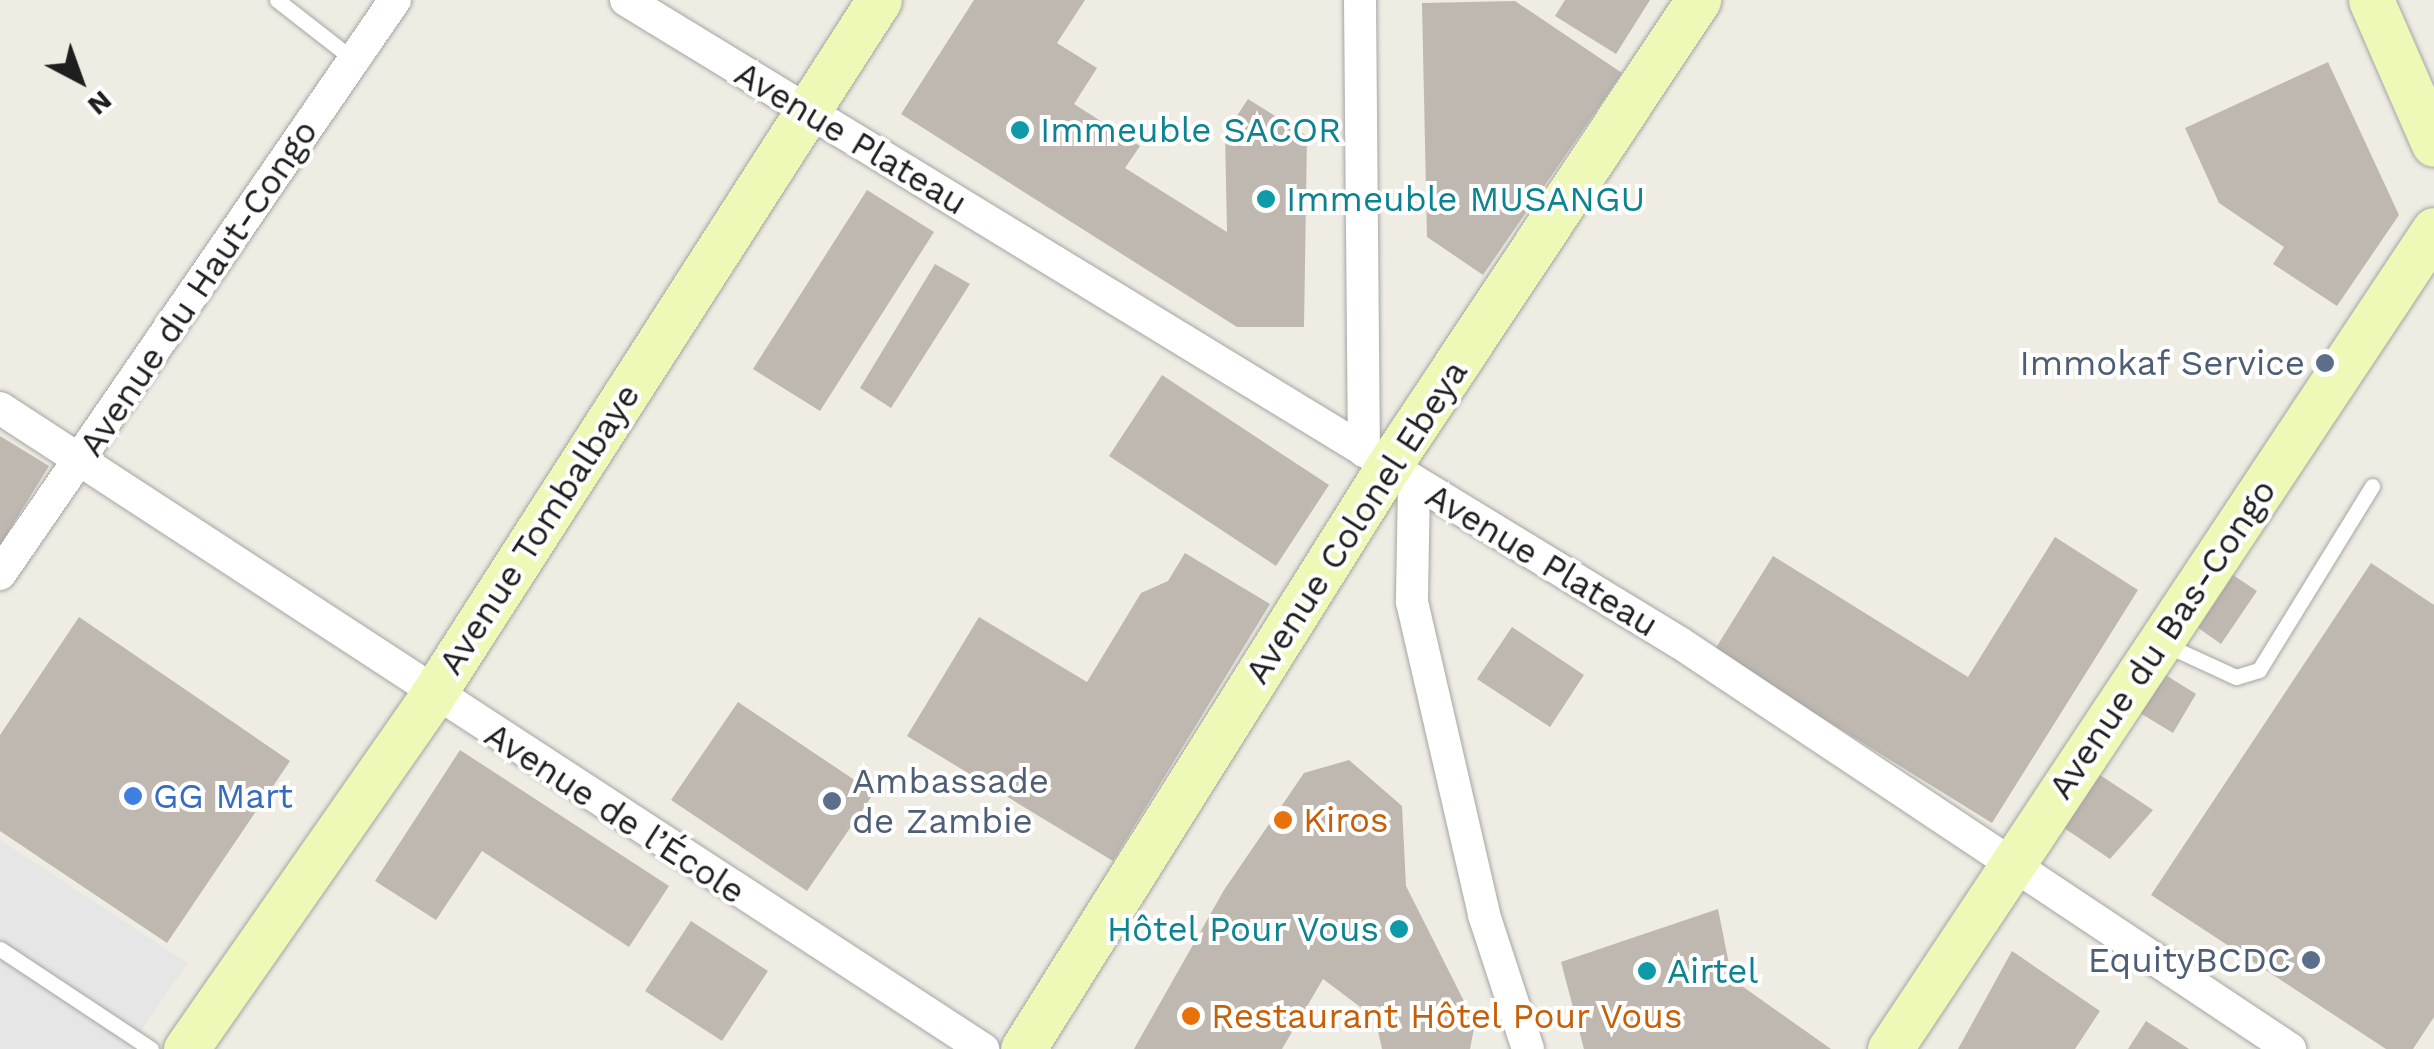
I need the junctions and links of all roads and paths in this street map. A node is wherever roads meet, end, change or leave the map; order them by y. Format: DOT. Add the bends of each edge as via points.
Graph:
graph roads {
  1 [pos="277,0"];
  2 [pos="395,0"];
  3 [pos="626,0"];
  4 [pos="878,0"];
  5 [pos="1360,0"];
  6 [pos="1698,0"];
  7 [pos="2371,0"];
  8 [pos="354,60"];
  9 [pos="807,111"];
  10 [pos="2434,144"];
  11 [pos="2434,230"];
  12 [pos="0,408"];
  13 [pos="80,461"];
  14 [pos="1388,467"];
  15 [pos="2372,486"];
  16 [pos="0,574"];
  17 [pos="2160,642"];
  18 [pos="432,696"];
  19 [pos="2013,862"];
  20 [pos="0,949"];
  21 [pos="151,1049"];
  22 [pos="186,1049"];
  23 [pos="983,1049"];
  24 [pos="1022,1049"];
  25 [pos="1528,1049"];
  26 [pos="1890,1049"];
  27 [pos="2290,1049"];
  1 -- 8 [label="lane"];
  2 -- 8 [label="street, Avenue du Haut-Congo"];
  3 -- 9 [label="street, Avenue Plateau"];
  4 -- 9 [label="street, Avenue Tombalbaye"];
  5 -- 14 [label="street"];
  6 -- 14 [label="street, Avenue Colonel Ebeya"];
  7 -- 10 [label="street"];
  8 -- 13 [label="street, Avenue du Haut-Congo"];
  9 -- 14 [label="street, Avenue Plateau"];
  9 -- 18 [label="street, Avenue Tombalbaye"];
  11 -- 17 [label="street, Avenue du Bas-Congo"];
  12 -- 13 [label="street, Avenue de l’École"];
  13 -- 16 [label="street, Avenue du Haut-Congo"];
  13 -- 18 [label="street, Avenue de l’École"];
  14 -- 19 [label="street, Avenue Plateau"];
  14 -- 24 [label="street, Avenue Colonel Ebeya"];
  14 -- 25 [label="street" via="1484,914"];
  15 -- 17 [label="lane" via="2259,670 2236,677"];
  17 -- 19 [label="street, Avenue du Bas-Congo"];
  18 -- 22 [label="street, Avenue Tombalbaye"];
  18 -- 23 [label="street, Avenue de l’École"];
  19 -- 26 [label="street, Avenue du Bas-Congo"];
  19 -- 27 [label="street, Avenue Plateau"];
  20 -- 21 [label="lane"];
}
